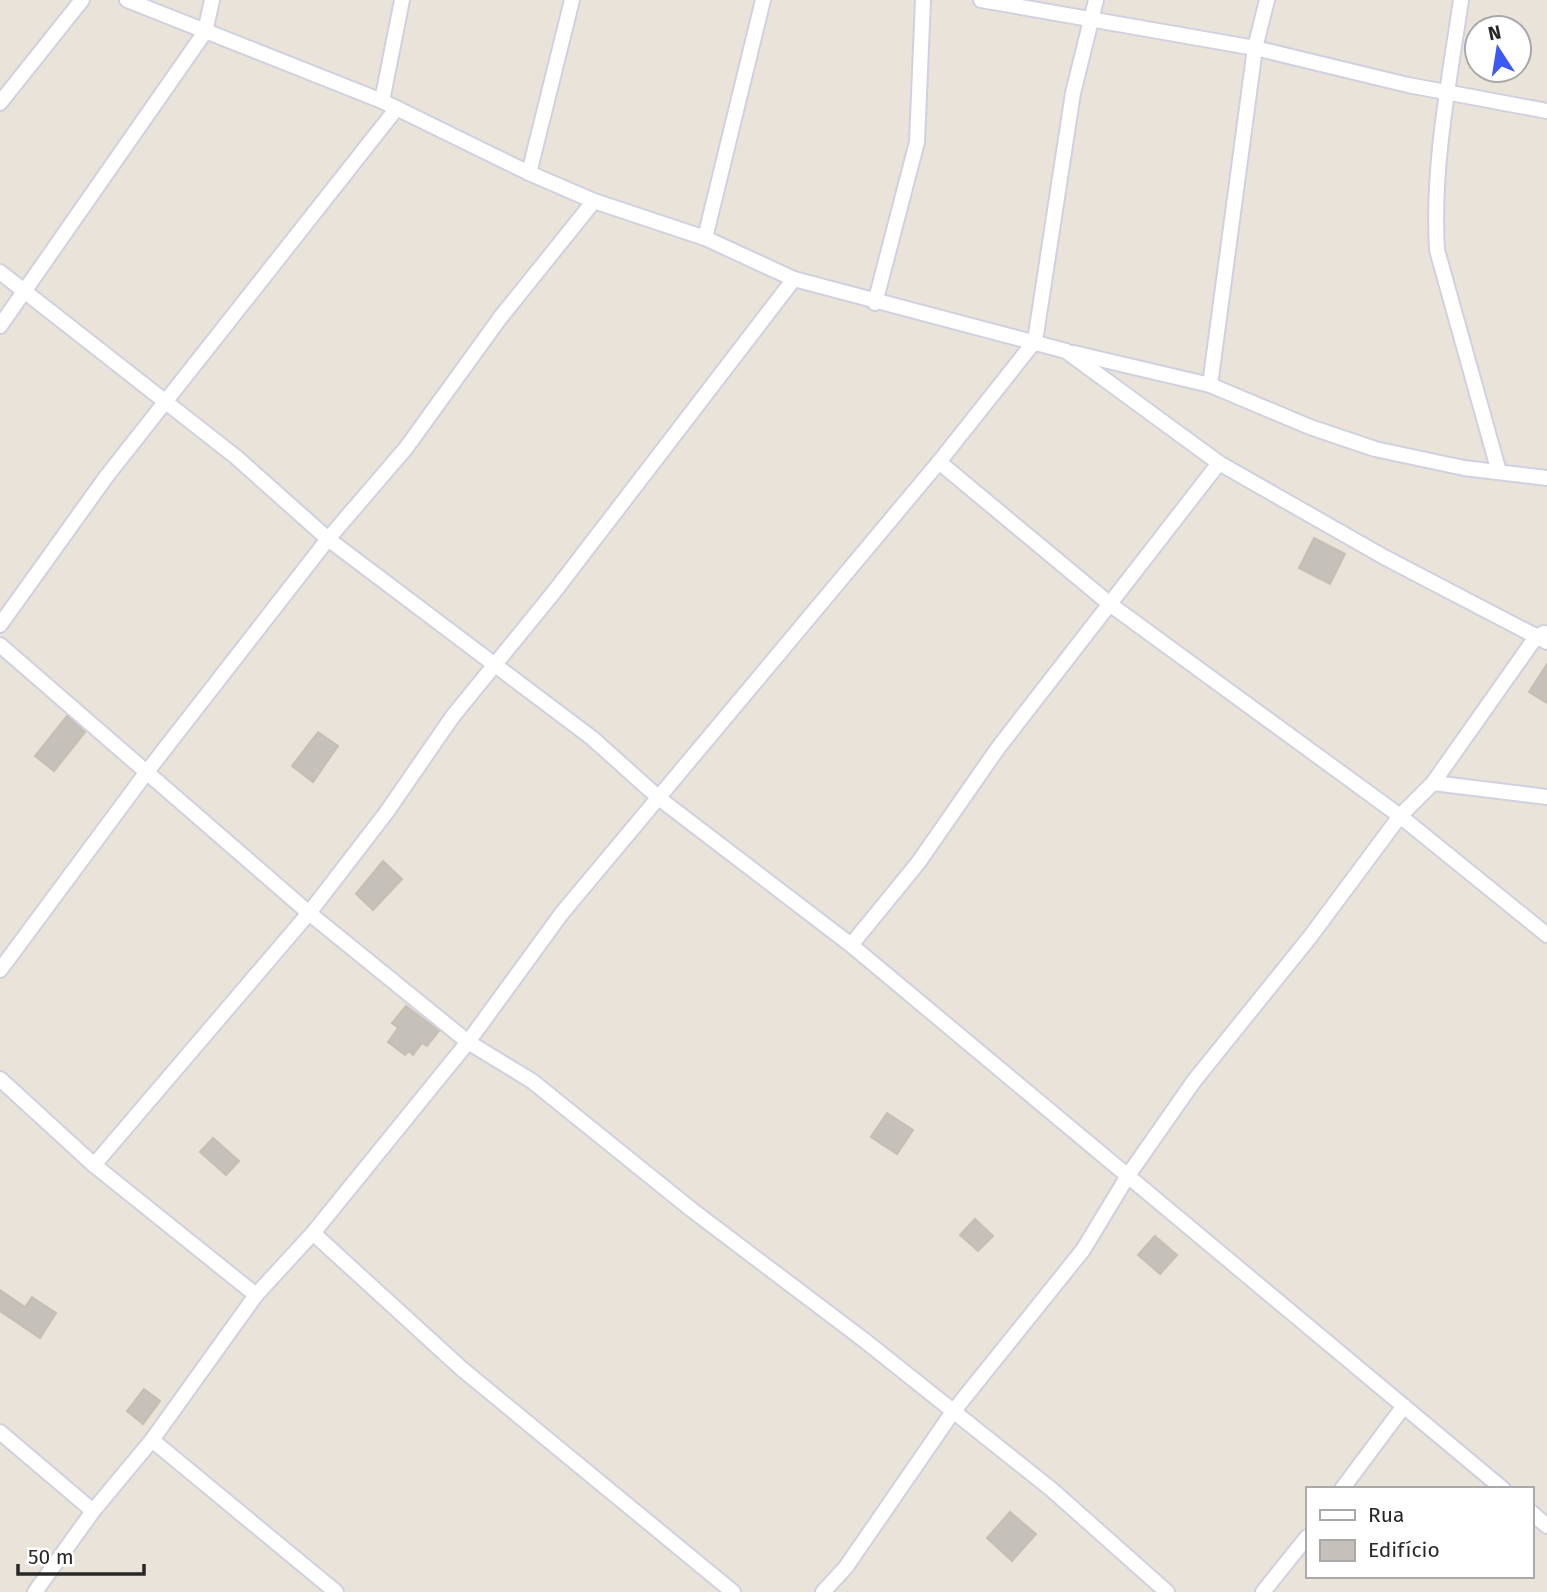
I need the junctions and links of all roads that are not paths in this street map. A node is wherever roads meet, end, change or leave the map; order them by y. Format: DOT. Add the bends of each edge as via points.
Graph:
graph roads {
  1 [pos="82,0"];
  2 [pos="127,0"];
  3 [pos="212,0"];
  4 [pos="401,0"];
  5 [pos="572,0"];
  6 [pos="763,0"];
  7 [pos="923,0"];
  8 [pos="981,0"];
  9 [pos="1096,0"];
  10 [pos="1267,0"];
  11 [pos="1461,0"];
  12 [pos="1091,20"];
  13 [pos="205,32"];
  14 [pos="1255,48"];
  15 [pos="1446,91"];
  16 [pos="382,101"];
  17 [pos="0,103"];
  18 [pos="397,108"];
  19 [pos="1547,111"];
  20 [pos="529,173"];
  21 [pos="594,201"];
  22 [pos="705,238"];
  23 [pos="0,272"];
  24 [pos="794,279"];
  25 [pos="25,291"];
  26 [pos="875,303"];
  27 [pos="0,326"];
  28 [pos="1035,341"];
  29 [pos="1066,351"];
  30 [pos="1210,385"];
  31 [pos="166,404"];
  32 [pos="939,462"];
  33 [pos="1219,463"];
  34 [pos="1499,472"];
  35 [pos="1547,478"];
  36 [pos="328,539"];
  37 [pos="1111,605"];
  38 [pos="0,625"];
  39 [pos="1543,636"];
  40 [pos="0,645"];
  41 [pos="494,665"];
  42 [pos="146,772"];
  43 [pos="1433,783"];
  44 [pos="1547,797"];
  45 [pos="660,799"];
  46 [pos="1399,816"];
  47 [pos="309,912"];
  48 [pos="1547,935"];
  49 [pos="851,945"];
  50 [pos="0,970"];
  51 [pos="468,1042"];
  52 [pos="0,1079"];
  53 [pos="94,1165"];
  54 [pos="1129,1174"];
  55 [pos="313,1234"];
  56 [pos="256,1295"];
  57 [pos="1404,1406"];
  58 [pos="952,1413"];
  59 [pos="0,1432"];
  60 [pos="152,1440"];
  61 [pos="1343,1487"];
  62 [pos="1501,1487"];
  63 [pos="93,1511"];
  64 [pos="1533,1514"];
  65 [pos="1547,1525"];
  66 [pos="1306,1537"];
  67 [pos="35,1592"];
  68 [pos="335,1592"];
  69 [pos="733,1592"];
  70 [pos="823,1592"];
  71 [pos="1167,1592"];
  72 [pos="1263,1592"];
  1 -- 17 [label="street"];
  2 -- 13 [label="street"];
  3 -- 13 [label="street"];
  4 -- 16 [label="street"];
  5 -- 20 [label="street"];
  6 -- 22 [label="street"];
  7 -- 26 [label="street" via="917,142"];
  8 -- 12 [label="street"];
  9 -- 12 [label="street"];
  10 -- 14 [label="street"];
  11 -- 15 [label="street"];
  12 -- 14 [label="street"];
  12 -- 28 [label="street" via="1073,93"];
  13 -- 16 [label="street"];
  13 -- 25 [label="street"];
  14 -- 15 [label="street"];
  14 -- 30 [label="street"];
  15 -- 19 [label="street"];
  15 -- 34 [label="street" via="1435,216 1437,250"];
  16 -- 18 [label="street"];
  18 -- 20 [label="street"];
  18 -- 31 [label="street"];
  20 -- 21 [label="street"];
  21 -- 22 [label="street"];
  21 -- 36 [label="street" via="500,318 406,447"];
  22 -- 24 [label="street"];
  23 -- 25 [label="street"];
  24 -- 26 [label="street"];
  24 -- 41 [label="street"];
  25 -- 27 [label="street"];
  25 -- 31 [label="street"];
  26 -- 28 [label="street"];
  28 -- 29 [label="street"];
  28 -- 32 [label="street"];
  29 -- 30 [label="street"];
  29 -- 33 [label="street"];
  30 -- 34 [label="street" via="1310,428 1375,449"];
  31 -- 36 [label="street" via="236,457"];
  31 -- 38 [label="street" via="106,477"];
  32 -- 37 [label="street"];
  32 -- 45 [label="street"];
  33 -- 37 [label="street"];
  33 -- 39 [label="street" via="1384,557"];
  34 -- 35 [label="street"];
  36 -- 41 [label="street"];
  36 -- 42 [label="street"];
  37 -- 46 [label="street"];
  37 -- 49 [label="street"];
  39 -- 43 [label="street"];
  40 -- 42 [label="street"];
  41 -- 45 [label="street" via="592,738"];
  41 -- 47 [label="street"];
  42 -- 47 [label="street"];
  42 -- 50 [label="street"];
  43 -- 44 [label="street"];
  43 -- 46 [label="street"];
  45 -- 49 [label="street"];
  45 -- 51 [label="street" via="562,913"];
  46 -- 48 [label="street"];
  46 -- 54 [label="street" via="1310,937 1194,1081"];
  47 -- 51 [label="street"];
  47 -- 53 [label="street"];
  49 -- 54 [label="street"];
  51 -- 55 [label="street"];
  51 -- 58 [label="street" via="532,1081"];
  52 -- 53 [label="street"];
  53 -- 56 [label="street"];
  54 -- 57 [label="street"];
  54 -- 58 [label="street" via="1083,1250"];
  55 -- 56 [label="street"];
  55 -- 69 [label="street" via="462,1369"];
  56 -- 60 [label="street"];
  57 -- 61 [label="street"];
  57 -- 62 [label="street"];
  58 -- 70 [label="street" via="846,1567"];
  58 -- 71 [label="street" via="1051,1489"];
  59 -- 63 [label="street"];
  60 -- 63 [label="street"];
  60 -- 68 [label="street"];
  63 -- 67 [label="street"];
  64 -- 65 [label="street"];
  66 -- 72 [label="street"];
}
